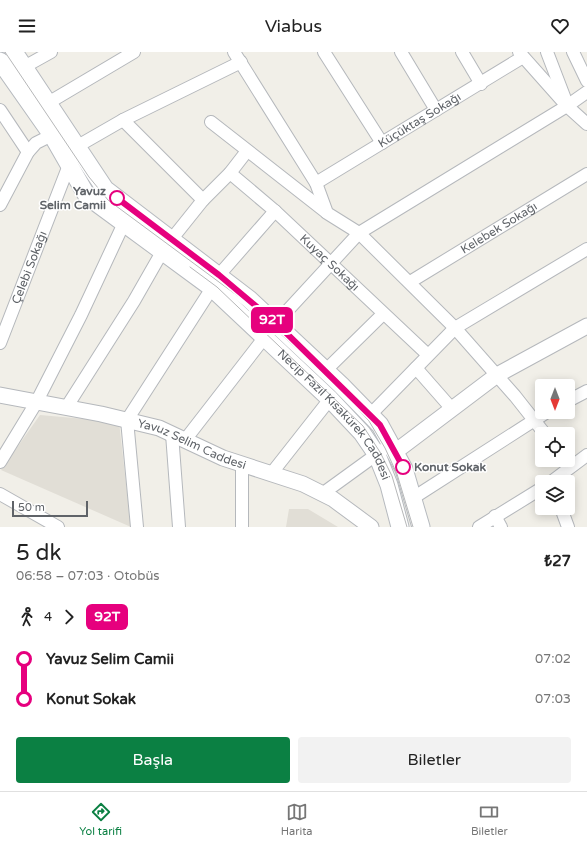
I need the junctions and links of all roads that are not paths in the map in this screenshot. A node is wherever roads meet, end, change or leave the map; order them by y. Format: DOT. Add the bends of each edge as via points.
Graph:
graph roads {
  1 [pos="14,52"];
  2 [pos="51,52"];
  3 [pos="134,52"];
  4 [pos="234,52"];
  5 [pos="324,52"];
  6 [pos="401,52"];
  7 [pos="462,52"];
  8 [pos="547,52"];
  9 [pos="573,52"];
  10 [pos="521,54"];
  11 [pos="0,61"];
  12 [pos="241,62"];
  13 [pos="24,67"];
  14 [pos="587,82"];
  15 [pos="481,84"];
  16 [pos="587,92"];
  17 [pos="48,103"];
  18 [pos="568,106"];
  19 [pos="0,110"];
  20 [pos="436,110"];
  21 [pos="123,120"];
  22 [pos="211,122"];
  23 [pos="587,124"];
  24 [pos="52,134"];
  25 [pos="382,143"];
  26 [pos="76,147"];
  27 [pos="247,151"];
  28 [pos="28,152"];
  29 [pos="69,162"];
  30 [pos="230,173"];
  31 [pos="587,174"];
  32 [pos="316,183"];
  33 [pos="203,200"];
  34 [pos="0,203"];
  35 [pos="275,211"];
  36 [pos="327,213"];
  37 [pos="124,223"];
  38 [pos="359,233"];
  39 [pos="167,246"];
  40 [pos="587,249"];
  41 [pos="331,263"];
  42 [pos="216,282"];
  43 [pos="410,282"];
  44 [pos="383,314"];
  45 [pos="276,323"];
  46 [pos="587,326"];
  47 [pos="455,328"];
  48 [pos="264,338"];
  49 [pos="0,343"];
  50 [pos="428,355"];
  51 [pos="416,368"];
  52 [pos="326,370"];
  53 [pos="497,376"];
  54 [pos="587,391"];
  55 [pos="0,395"];
  56 [pos="575,397"];
  57 [pos="330,399"];
  58 [pos="36,403"];
  59 [pos="66,408"];
  60 [pos="452,409"];
  61 [pos="370,415"];
  62 [pos="534,419"];
  63 [pos="127,420"];
  64 [pos="540,427"];
  65 [pos="179,437"];
  66 [pos="393,448"];
  67 [pos="376,455"];
  68 [pos="587,455"];
  69 [pos="575,461"];
  70 [pos="0,462"];
  71 [pos="242,464"];
  72 [pos="564,467"];
  73 [pos="271,474"];
  74 [pos="558,475"];
  75 [pos="535,492"];
  76 [pos="0,494"];
  77 [pos="322,494"];
  78 [pos="413,498"];
  79 [pos="564,515"];
  80 [pos="495,516"];
  81 [pos="58,527"];
  82 [pos="137,527"];
  83 [pos="179,527"];
  84 [pos="242,527"];
  85 [pos="371,527"];
  86 [pos="400,527"];
  87 [pos="422,527"];
  88 [pos="479,527"];
  89 [pos="501,527"];
  90 [pos="568,527"];
  1 -- 13 [label="main road, Necip Fazıl Kısakürek Caddesi"];
  2 -- 13 [label="street"];
  3 -- 17 [label="street"];
  4 -- 12 [label="street"];
  5 -- 25 [label="street"];
  6 -- 20 [label="street"];
  7 -- 15 [label="street"];
  8 -- 18 [label="street"];
  9 -- 14 [label="street"];
  10 -- 15 [label="street, Küçüktaş Sokağı"];
  10 -- 18 [label="street"];
  11 -- 24 [label="main road, Necip Fazıl Kısakürek Caddesi"];
  12 -- 21 [label="street"];
  12 -- 32 [label="street"];
  13 -- 17 [label="main road, Necip Fazıl Kısakürek Caddesi"];
  15 -- 20 [label="street, Küçüktaş Sokağı"];
  16 -- 18 [label="street"];
  17 -- 26 [label="main road, Necip Fazıl Kısakürek Caddesi"];
  18 -- 23 [label="street"];
  18 -- 38 [label="street"];
  19 -- 28 [label="street"];
  20 -- 25 [label="street, Küçüktaş Sokağı"];
  21 -- 26 [label="street"];
  21 -- 33 [label="street"];
  22 -- 27 [label="street"];
  24 -- 28 [label="street" via="36,143"];
  24 -- 29 [label="main road, Necip Fazıl Kısakürek Caddesi"];
  25 -- 32 [label="street, Küçüktaş Sokağı"];
  26 -- 29 [label="street, Çelebi Sokağı"];
  26 -- 39 [label="main road, Necip Fazıl Kısakürek Caddesi" via="105,189"];
  27 -- 30 [label="street"];
  27 -- 36 [label="street"];
  28 -- 34 [label="street"];
  29 -- 37 [label="main road, Necip Fazıl Kısakürek Caddesi" via="87,196"];
  29 -- 49 [label="street, Çelebi Sokağı"];
  30 -- 33 [label="street"];
  30 -- 35 [label="street, Kuyaç Sokağı"];
  31 -- 43 [label="street, Kelebek Sokağı"];
  32 -- 36 [label="street"];
  33 -- 39 [label="street"];
  35 -- 41 [label="street, Kuyaç Sokağı"];
  35 -- 42 [label="street"];
  36 -- 38 [label="street"];
  37 -- 39 [label="main road, Necip Fazıl Kısakürek Caddesi"];
  37 -- 58 [label="street"];
  38 -- 41 [label="street"];
  38 -- 43 [label="street"];
  39 -- 42 [label="main road, Necip Fazıl Kısakürek Caddesi"];
  39 -- 59 [label="street"];
  40 -- 47 [label="street"];
  41 -- 44 [label="street, Kuyaç Sokağı"];
  41 -- 45 [label="street"];
  42 -- 45 [label="main road, Necip Fazıl Kısakürek Caddesi"];
  42 -- 48 [label="main road, Necip Fazıl Kısakürek Caddesi"];
  42 -- 63 [label="street"];
  43 -- 47 [label="street"];
  44 -- 50 [label="street, Kuyaç Sokağı"];
  44 -- 52 [label="street"];
  45 -- 52 [label="main road, Necip Fazıl Kısakürek Caddesi"];
  46 -- 53 [label="street"];
  47 -- 50 [label="street"];
  47 -- 53 [label="street"];
  48 -- 57 [label="main road, Necip Fazıl Kısakürek Caddesi"];
  48 -- 65 [label="street"];
  50 -- 51 [label="street"];
  51 -- 60 [label="street"];
  51 -- 61 [label="street"];
  52 -- 61 [label="main road, Necip Fazıl Kısakürek Caddesi"];
  53 -- 60 [label="street"];
  53 -- 62 [label="street"];
  54 -- 56 [label="street"];
  55 -- 58 [label="street, Yavuz Selim Caddesi"];
  57 -- 67 [label="main road, Necip Fazıl Kısakürek Caddesi" via="362,433"];
  57 -- 73 [label="street"];
  58 -- 59 [label="street, Yavuz Selim Caddesi"];
  58 -- 70 [label="street"];
  59 -- 63 [label="street, Yavuz Selim Caddesi"];
  60 -- 66 [label="street"];
  61 -- 66 [label="main road, Necip Fazıl Kısakürek Caddesi" via="380,425"];
  62 -- 64 [label="street"];
  62 -- 78 [label="street"];
  63 -- 65 [label="street, Yavuz Selim Caddesi" via="159,428"];
  63 -- 82 [label="street"];
  65 -- 71 [label="street, Yavuz Selim Caddesi"];
  65 -- 83 [label="street"];
  66 -- 67 [label="street"];
  66 -- 78 [label="main road, Necip Fazıl Kısakürek Caddesi" via="404,469"];
  67 -- 77 [label="street"];
  67 -- 86 [label="main road, Necip Fazıl Kısakürek Caddesi" via="389,485"];
  68 -- 69 [label="street"];
  71 -- 73 [label="street, Yavuz Selim Caddesi"];
  71 -- 84 [label="street"];
  72 -- 74 [label="street"];
  73 -- 77 [label="street, Yavuz Selim Caddesi" via="302,484"];
  75 -- 80 [label="street"];
  76 -- 81 [label="street"];
  77 -- 85 [label="street, Yavuz Selim Caddesi"];
  78 -- 87 [label="main road, Necip Fazıl Kısakürek Caddesi"];
  79 -- 90 [label="street"];
  80 -- 88 [label="street"];
  80 -- 89 [label="street"];
}
